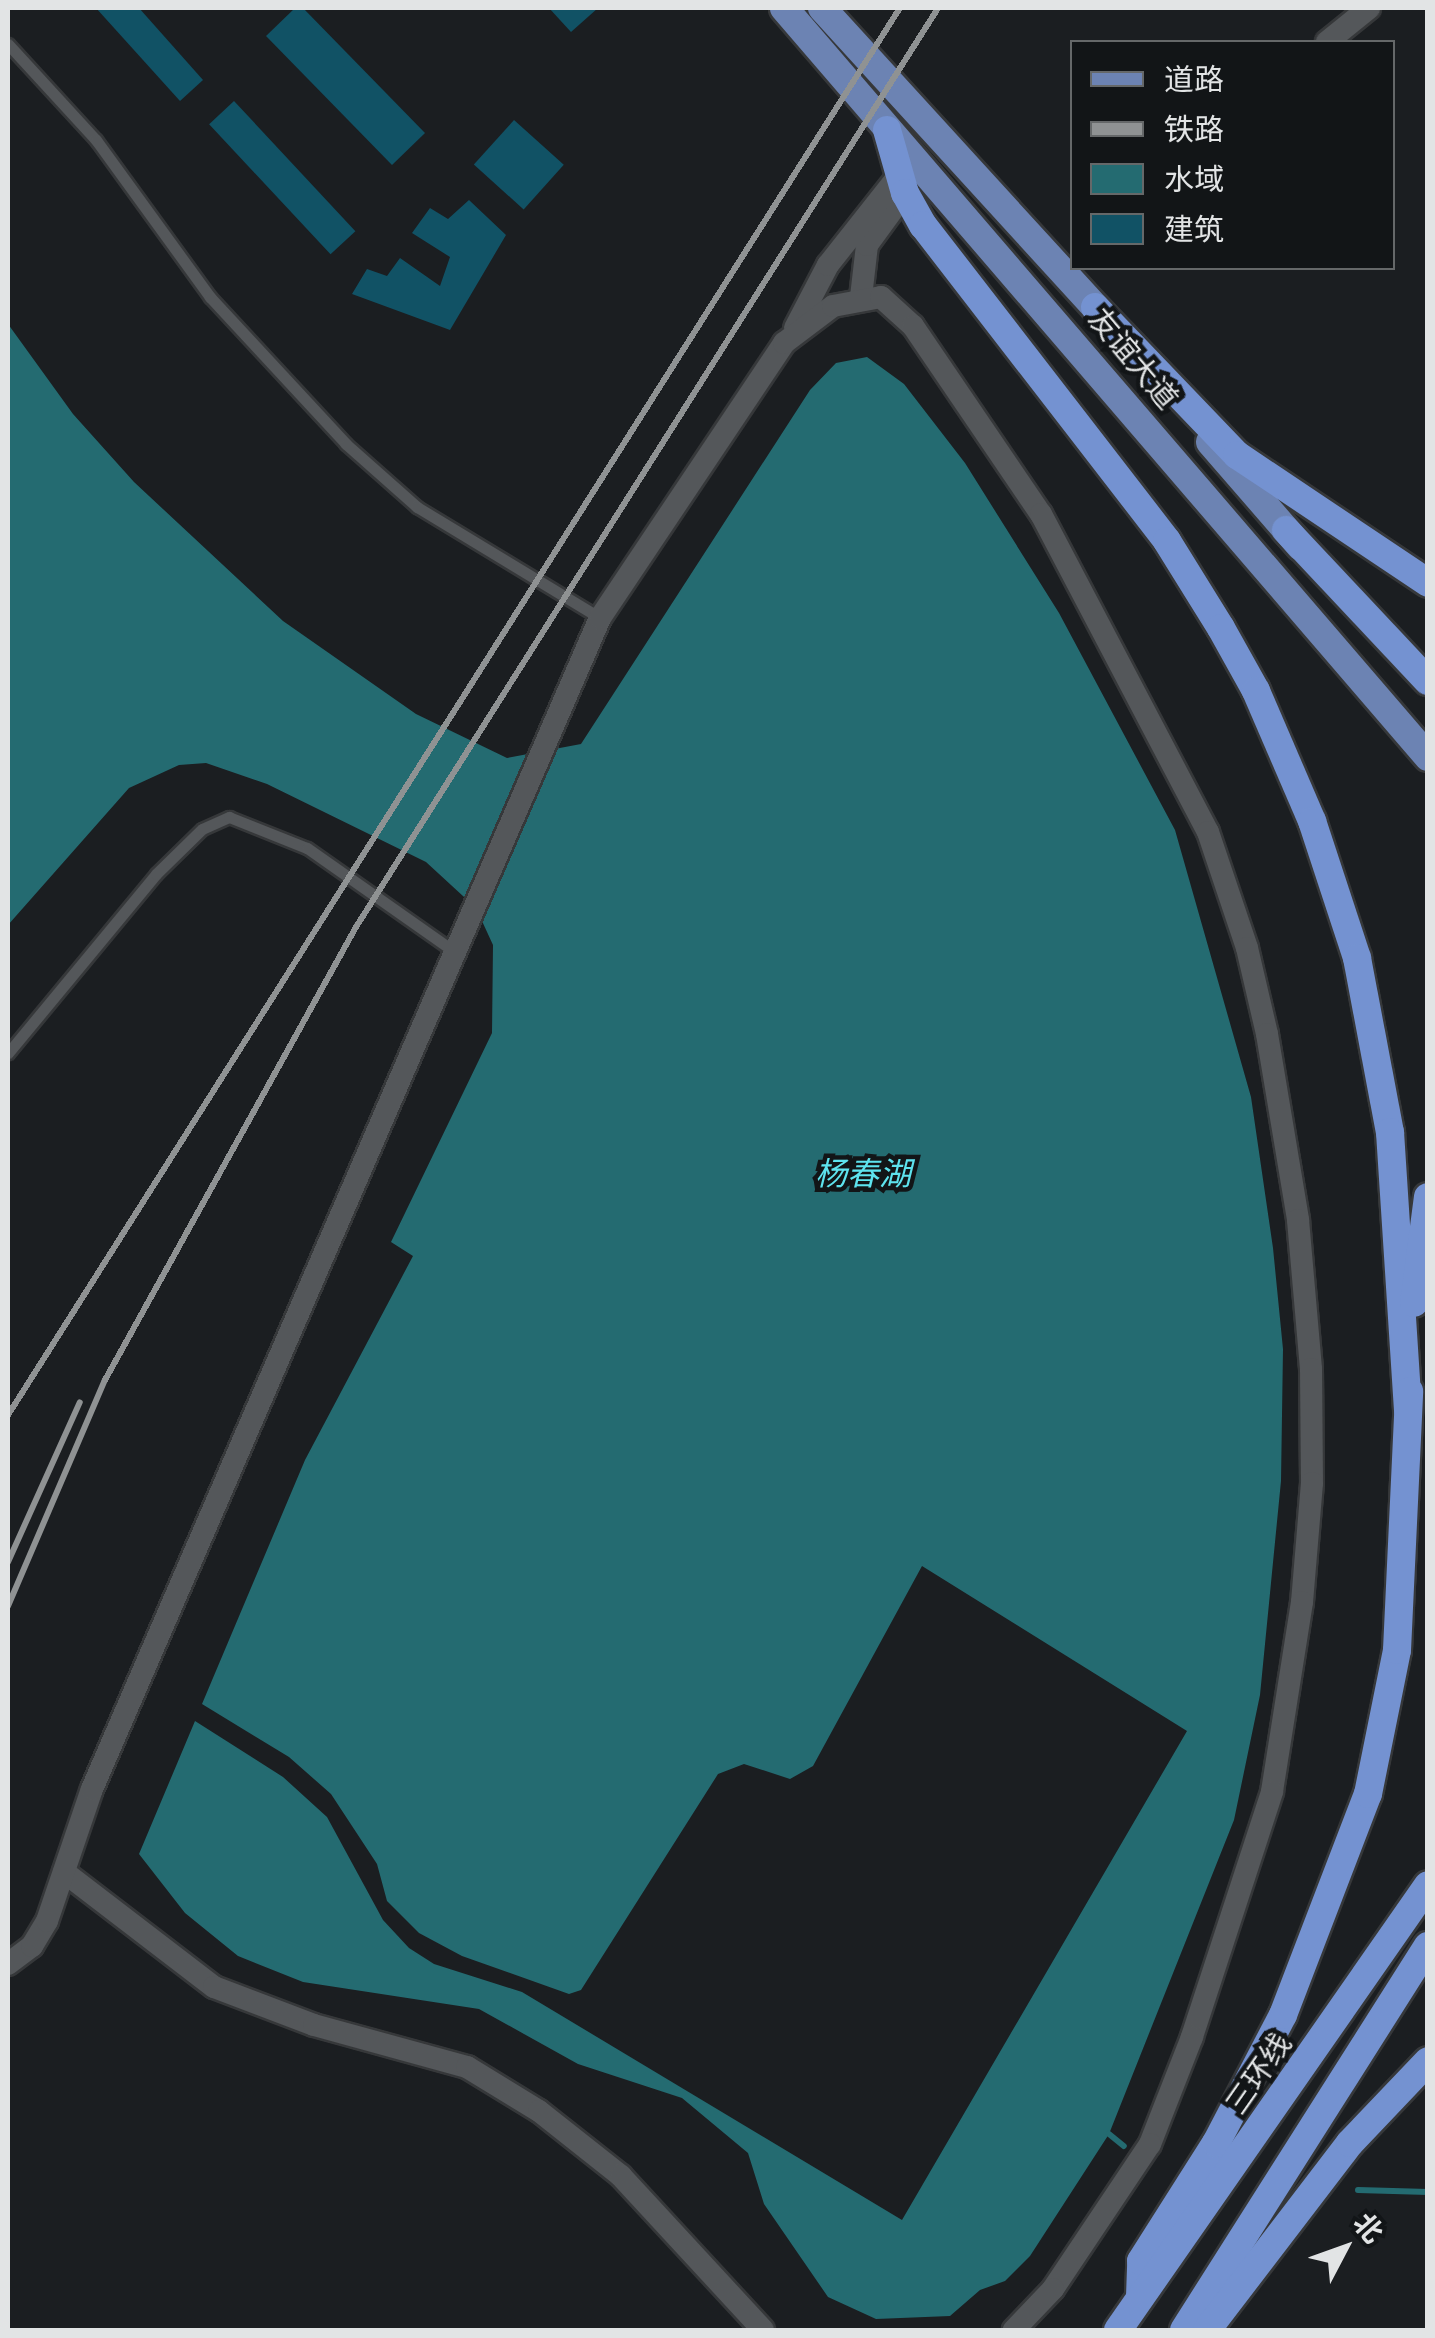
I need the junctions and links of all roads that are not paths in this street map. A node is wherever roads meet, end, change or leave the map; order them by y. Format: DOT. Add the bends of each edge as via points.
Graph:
graph roads {
  1 [pos="786,8"];
  2 [pos="822,8"];
  3 [pos="1369,8"];
  4 [pos="1329,40"];
  5 [pos="8,44"];
  6 [pos="887,130"];
  7 [pos="902,184"];
  8 [pos="1066,260"];
  9 [pos="1072,270"];
  10 [pos="861,297"];
  11 [pos="1096,307"];
  12 [pos="792,334"];
  13 [pos="1286,530"];
  14 [pos="1428,583"];
  15 [pos="600,618"];
  16 [pos="1428,680"];
  17 [pos="1428,695"];
  18 [pos="1428,757"];
  19 [pos="456,948"];
  20 [pos="8,1053"];
  21 [pos="1428,1198"];
  22 [pos="1408,1410"];
  23 [pos="64,1872"];
  24 [pos="1428,1886"];
  25 [pos="1428,1946"];
  26 [pos="8,1964"];
  27 [pos="1428,2061"];
  28 [pos="1140,2297"];
  29 [pos="763,2330"];
  30 [pos="1014,2330"];
  31 [pos="1118,2330"];
  32 [pos="1184,2330"];
  33 [pos="1207,2330"];
  1 -- 6 [label="main road, 友谊大道"];
  2 -- 8 [label="main road, 友谊大道"];
  3 -- 4 [label="street"];
  5 -- 15 [label="lane" via="96,140 210,297 346,444 417,508"];
  6 -- 7 [label="highway"];
  6 -- 18 [label="main road, 友谊大道"];
  7 -- 10 [label="street" via="867,245"];
  7 -- 12 [label="street" via="828,265"];
  7 -- 22 [label="highway" via="1166,542 1256,692 1338,888 1390,1132"];
  9 -- 11 [label="main road, 友谊大道"];
  10 -- 12 [label="street"];
  10 -- 30 [label="street" via="881,297 903,314 998,445 1090,599 1208,832 1267,1034 1306,1296 1311,1497 1288,1712 1272,1792 1150,2144 1053,2289"];
  11 -- 13 [label="main road, 友谊大道"];
  11 -- 14 [label="highway" via="1236,455"];
  12 -- 15 [label="street"];
  13 -- 16 [label="highway"];
  13 -- 17 [label="main road, 友谊大道"];
  15 -- 19 [label="street"];
  19 -- 20 [label="lane" via="307,848 228,817 202,829 156,874"];
  19 -- 23 [label="street" via="92,1789"];
  21 -- 22 [label="highway"];
  22 -- 28 [label="highway" via="1398,1650 1368,1794 1283,2015 1216,2143 1141,2261"];
  23 -- 26 [label="street" via="38,1939"];
  23 -- 29 [label="street" via="214,1987 314,2025 467,2067 539,2111 634,2188"];
  24 -- 28 [label="highway, 三环线"];
  25 -- 32 [label="highway"];
  27 -- 33 [label="highway" via="1350,2142"];
  28 -- 31 [label="highway, 三环线"];
}
